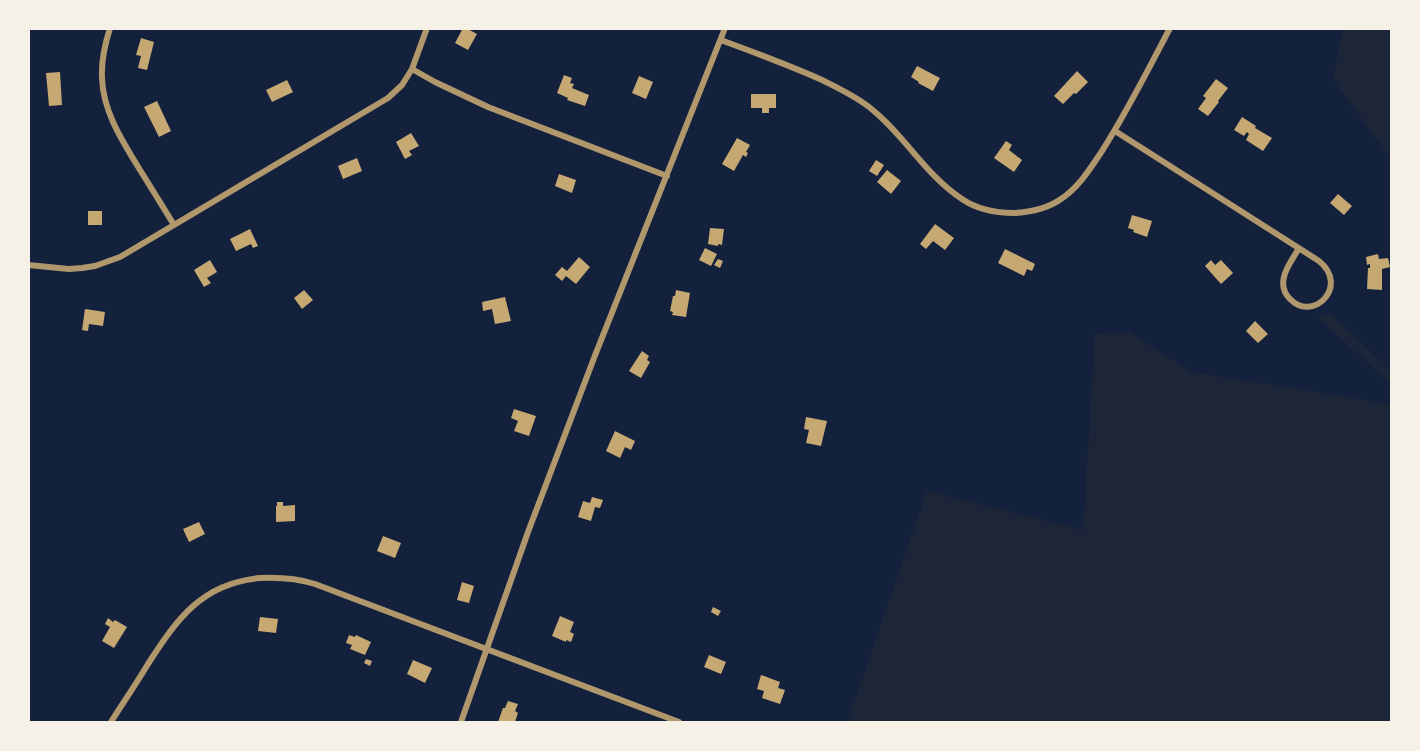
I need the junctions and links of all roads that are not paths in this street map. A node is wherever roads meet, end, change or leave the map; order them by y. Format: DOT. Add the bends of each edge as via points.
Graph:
graph roads {
  1 [pos="110,28"];
  2 [pos="427,28"];
  3 [pos="725,28"];
  4 [pos="1170,28"];
  5 [pos="721,40"];
  6 [pos="412,69"];
  7 [pos="1115,131"];
  8 [pos="667,176"];
  9 [pos="174,225"];
  10 [pos="1299,248"];
  11 [pos="28,265"];
  12 [pos="487,650"];
  13 [pos="111,723"];
  14 [pos="461,723"];
  15 [pos="679,723"];
  1 -- 9 [label="street" via="103,54 105,103 129,152"];
  2 -- 6 [label="street"];
  3 -- 5 [label="street"];
  4 -- 7 [label="street"];
  5 -- 7 [label="street" via="803,72 860,100 880,116 940,182 984,210 1024,212 1060,200 1089,172"];
  5 -- 8 [label="street"];
  6 -- 8 [label="street" via="488,106"];
  6 -- 9 [label="street" via="387,98"];
  7 -- 10 [label="street"];
  8 -- 12 [label="street" via="594,358"];
  9 -- 11 [label="street" via="120,257 96,266 69,269"];
  10 -- 10 [label="street" via="1330,273 1330,290 1313,306 1291,301 1284,288 1285,273"];
  12 -- 13 [label="street" via="303,580 278,577 241,581 217,590 176,622"];
  12 -- 14 [label="street"];
  12 -- 15 [label="street"];
}
